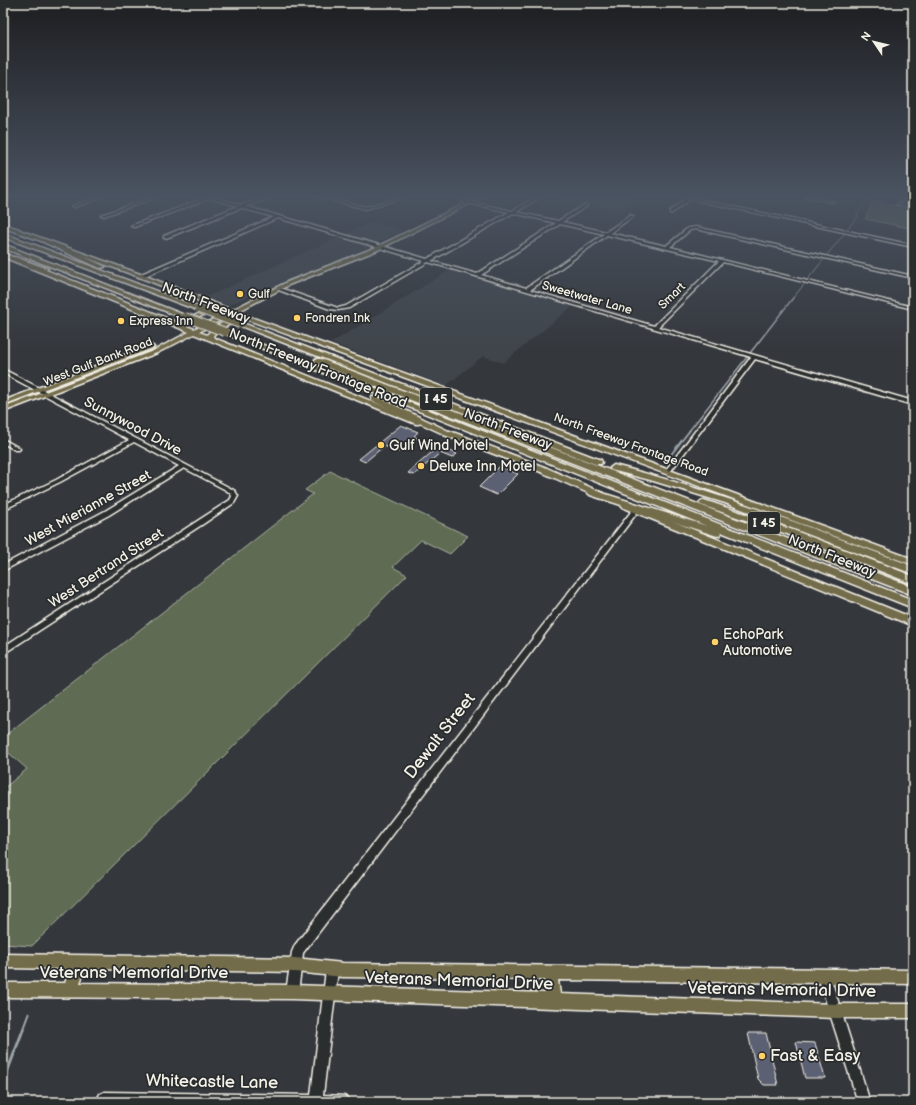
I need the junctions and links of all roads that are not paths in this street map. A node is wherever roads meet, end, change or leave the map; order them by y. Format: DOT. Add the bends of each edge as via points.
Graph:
graph roads {
  1 [pos="10,249"];
  2 [pos="25,249"];
  3 [pos="36,249"];
  4 [pos="61,249"];
  5 [pos="65,249"];
  6 [pos="205,249"];
  7 [pos="371,249"];
  8 [pos="373,249"];
  9 [pos="386,249"];
  10 [pos="448,249"];
  11 [pos="519,249"];
  12 [pos="585,249"];
  13 [pos="674,249"];
  14 [pos="787,249"];
  15 [pos="3,255"];
  16 [pos="12,258"];
  17 [pos="427,261"];
  18 [pos="722,261"];
  19 [pos="141,276"];
  20 [pos="477,276"];
  21 [pos="913,277"];
  22 [pos="127,283"];
  23 [pos="278,289"];
  24 [pos="527,290"];
  25 [pos="125,294"];
  26 [pos="247,303"];
  27 [pos="213,304"];
  28 [pos="913,308"];
  29 [pos="226,309"];
  30 [pos="233,313"];
  31 [pos="249,319"];
  32 [pos="174,324"];
  33 [pos="232,328"];
  34 [pos="654,328"];
  35 [pos="187,329"];
  36 [pos="195,332"];
  37 [pos="212,340"];
  38 [pos="170,345"];
  39 [pos="754,357"];
  40 [pos="123,358"];
  41 [pos="296,359"];
  42 [pos="130,362"];
  43 [pos="3,371"];
  44 [pos="38,390"];
  45 [pos="46,394"];
  46 [pos="3,403"];
  47 [pos="913,403"];
  48 [pos="3,410"];
  49 [pos="455,436"];
  50 [pos="133,440"];
  51 [pos="3,441"];
  52 [pos="17,449"];
  53 [pos="183,466"];
  54 [pos="614,468"];
  55 [pos="668,471"];
  56 [pos="593,493"];
  57 [pos="223,507"];
  58 [pos="3,508"];
  59 [pos="636,510"];
  60 [pos="810,562"];
  61 [pos="913,562"];
  62 [pos="3,568"];
  63 [pos="913,570"];
  64 [pos="913,580"];
  65 [pos="913,592"];
  66 [pos="913,604"];
  67 [pos="913,622"];
  68 [pos="3,650"];
  69 [pos="3,961"];
  70 [pos="80,962"];
  71 [pos="295,966"];
  72 [pos="332,970"];
  73 [pos="550,972"];
  74 [pos="824,976"];
  75 [pos="913,977"];
  76 [pos="3,990"];
  77 [pos="70,990"];
  78 [pos="292,992"];
  79 [pos="328,994"];
  80 [pos="553,1002"];
  81 [pos="913,1010"];
  82 [pos="836,1011"];
  83 [pos="104,1098"];
  84 [pos="316,1101"];
  85 [pos="344,1102"];
  86 [pos="864,1102"];
  1 -- 25 [label="highway, North Freeway / I 45"];
  2 -- 33 [label="highway, North Freeway / I 45"];
  3 -- 22 [label="highway, North Freeway / I 45"];
  4 -- 22 [label="highway" via="121,277"];
  5 -- 19 [label="main road, North Freeway Frontage Road"];
  6 -- 19 [label="street"];
  7 -- 26 [label="main road, West Gulf Bank Road" via="294,276"];
  8 -- 23 [label="main road, West Gulf Bank Road"];
  9 -- 17 [label="street, Sweetwater Lane"];
  10 -- 17 [label="street"];
  11 -- 20 [label="street"];
  12 -- 24 [label="street"];
  13 -- 18 [label="street"];
  14 -- 21 [label="street"];
  15 -- 16 [label="main road, North Freeway Frontage Road"];
  16 -- 25 [label="highway"];
  16 -- 32 [label="main road, North Freeway Frontage Road"];
  17 -- 20 [label="street, Sweetwater Lane"];
  17 -- 23 [label="street" via="347,307 338,309"];
  18 -- 28 [label="street"];
  18 -- 34 [label="street, Smart"];
  19 -- 27 [label="main road, North Freeway Frontage Road"];
  20 -- 24 [label="street, Sweetwater Lane"];
  22 -- 33 [label="highway, North Freeway / I 45, bridge" via="199,309"];
  23 -- 26 [label="main road, West Gulf Bank Road"];
  24 -- 34 [label="street, Sweetwater Lane"];
  25 -- 33 [label="highway, North Freeway / I 45, bridge" via="185,317"];
  26 -- 29 [label="main road, West Gulf Bank Road"];
  26 -- 30 [label="main road, West Gulf Bank Road"];
  26 -- 31 [label="main road" via="245,310"];
  27 -- 29 [label="main road, North Freeway Frontage Road"];
  27 -- 32 [label="main road" via="212,309"];
  29 -- 30 [label="main road, North Freeway Frontage Road"];
  29 -- 35 [label="main road, West Gulf Bank Road"];
  30 -- 31 [label="main road, North Freeway Frontage Road"];
  30 -- 36 [label="main road, West Gulf Bank Road"];
  31 -- 37 [label="main road" via="239,319 220,327 210,334"];
  31 -- 55 [label="main road, North Freeway Frontage Road"];
  32 -- 35 [label="main road, North Freeway Frontage Road"];
  33 -- 41 [label="highway, North Freeway / I 45"];
  33 -- 54 [label="highway, North Freeway / I 45"];
  33 -- 65 [label="highway, North Freeway"];
  34 -- 39 [label="street, Sweetwater Lane"];
  35 -- 36 [label="main road, North Freeway Frontage Road"];
  35 -- 40 [label="main road, West Gulf Bank Road" via="161,343"];
  36 -- 37 [label="main road, North Freeway Frontage Road"];
  36 -- 38 [label="main road, West Gulf Bank Road"];
  37 -- 38 [label="main road" via="194,337"];
  37 -- 49 [label="main road, North Freeway Frontage Road"];
  38 -- 42 [label="main road, West Gulf Bank Road"];
  39 -- 47 [label="street, Sweetwater Lane"];
  39 -- 55 [label="street"];
  40 -- 42 [label="main road"];
  40 -- 44 [label="main road, West Gulf Bank Road"];
  41 -- 49 [label="highway" via="334,380"];
  41 -- 60 [label="highway, North Freeway / I 45" via="384,396"];
  42 -- 45 [label="main road, West Gulf Bank Road"];
  43 -- 44 [label="street, Sunnywood Drive"];
  44 -- 45 [label="street, Sunnywood Drive"];
  44 -- 46 [label="main road, West Gulf Bank Road"];
  45 -- 48 [label="main road, West Gulf Bank Road"];
  45 -- 50 [label="street, Sunnywood Drive"];
  49 -- 56 [label="main road, North Freeway Frontage Road" via="544,470"];
  50 -- 53 [label="street, Sunnywood Drive"];
  50 -- 58 [label="street"];
  51 -- 52 [label="street"];
  53 -- 57 [label="street, Sunnywood Drive" via="232,492 235,496 232,501"];
  53 -- 62 [label="street, West Mierianne Street" via="107,513"];
  54 -- 63 [label="highway" via="717,498"];
  54 -- 64 [label="highway, North Freeway / I 45"];
  55 -- 61 [label="main road, North Freeway Frontage Road"];
  56 -- 59 [label="main road, North Freeway Frontage Road"];
  56 -- 60 [label="highway"];
  57 -- 68 [label="street, West Bertrand Street"];
  59 -- 67 [label="main road, North Freeway Frontage Road"];
  59 -- 71 [label="street, Dewalt Street" via="299,949"];
  60 -- 66 [label="highway, North Freeway / I 45"];
  69 -- 70 [label="main road, Veterans Memorial Drive"];
  70 -- 71 [label="main road, Veterans Memorial Drive"];
  70 -- 77 [label="main road"];
  71 -- 72 [label="main road, Veterans Memorial Drive"];
  71 -- 78 [label="street, Dewalt Street"];
  72 -- 73 [label="main road, Veterans Memorial Drive"];
  72 -- 79 [label="street"];
  73 -- 74 [label="main road, Veterans Memorial Drive"];
  73 -- 80 [label="main road"];
  74 -- 75 [label="main road, Veterans Memorial Drive"];
  74 -- 82 [label="street"];
  76 -- 77 [label="main road, Veterans Memorial Drive"];
  77 -- 78 [label="main road, Veterans Memorial Drive"];
  78 -- 79 [label="main road, Veterans Memorial Drive"];
  79 -- 80 [label="main road, Veterans Memorial Drive"];
  79 -- 84 [label="street"];
  80 -- 82 [label="main road, Veterans Memorial Drive"];
  81 -- 82 [label="main road, Veterans Memorial Drive"];
  82 -- 86 [label="street"];
  83 -- 84 [label="street, Whitecastle Lane"];
  84 -- 85 [label="street, Whitecastle Lane"];
}
